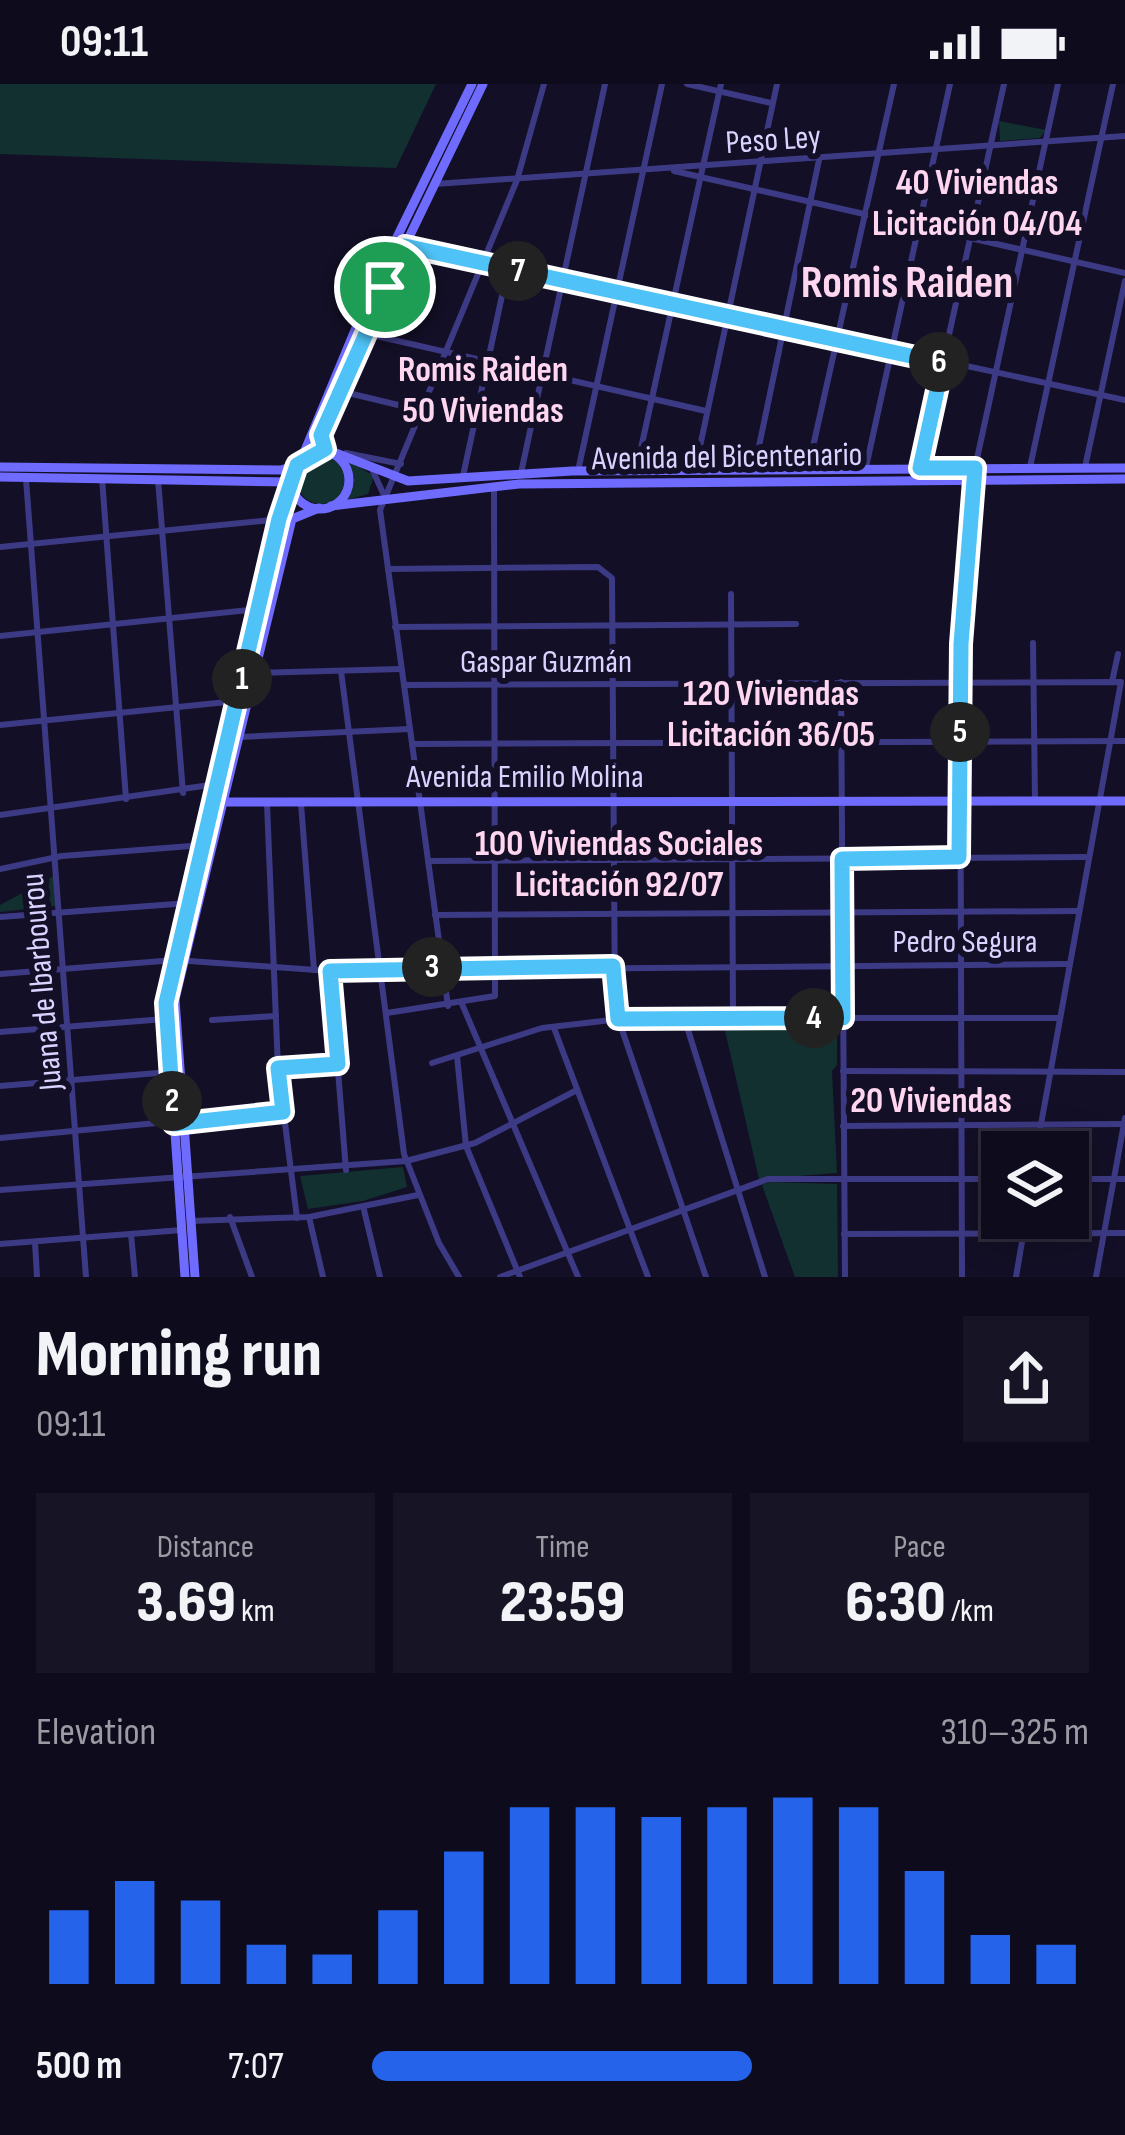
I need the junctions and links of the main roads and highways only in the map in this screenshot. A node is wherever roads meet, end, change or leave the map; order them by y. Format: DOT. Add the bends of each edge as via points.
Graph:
graph roads {
  1 [pos="472,84"];
  2 [pos="483,84"];
  3 [pos="430,182"];
  4 [pos="359,334"];
  5 [pos="327,450"];
  6 [pos="299,462"];
  7 [pos="0,467"];
  8 [pos="1125,468"];
  9 [pos="26,472"];
  10 [pos="159,473"];
  11 [pos="975,473"];
  12 [pos="0,477"];
  13 [pos="520,478"];
  14 [pos="494,479"];
  15 [pos="1125,479"];
  16 [pos="290,484"];
  17 [pos="325,507"];
  18 [pos="248,673"];
  19 [pos="241,702"];
  20 [pos="222,785"];
  21 [pos="1125,801"];
  22 [pos="218,803"];
  23 [pos="207,846"];
  24 [pos="180,960"];
  25 [pos="179,1125"];
  26 [pos="183,1176"];
  27 [pos="185,1277"];
  28 [pos="195,1277"];
  1 -- 3 [label="main road"];
  2 -- 3 [label="main road"];
  3 -- 4 [label="main road"];
  4 -- 5 [label="main road" via="320,438"];
  4 -- 6 [label="main road"];
  5 -- 6 [label="main road"];
  5 -- 14 [label="main road, Avenida del Bicentenario" via="394,478"];
  5 -- 17 [label="main road" via="349,478 345,493"];
  6 -- 10 [label="main road" via="286,470"];
  6 -- 16 [label="main road"];
  7 -- 9 [label="main road"];
  8 -- 11 [label="main road, Avenida del Bicentenario"];
  9 -- 10 [label="main road"];
  9 -- 10 [label="main road"];
  9 -- 12 [label="main road"];
  10 -- 16 [label="main road"];
  11 -- 13 [label="main road, Avenida del Bicentenario"];
  11 -- 13 [label="main road, Avenida del Bicentenario" via="578,471"];
  11 -- 15 [label="main road, Avenida del Bicentenario"];
  13 -- 14 [label="main road, Avenida del Bicentenario"];
  14 -- 17 [label="main road, Avenida del Bicentenario"];
  16 -- 17 [label="main road" via="301,501"];
  16 -- 18 [label="main road"];
  17 -- 18 [label="main road, Avenida del Bicentenario" via="296,514"];
  18 -- 19 [label="main road"];
  19 -- 20 [label="main road"];
  19 -- 20 [label="main road"];
  20 -- 22 [label="main road"];
  21 -- 22 [label="main road, Avenida Emilio Molina"];
  22 -- 23 [label="main road"];
  23 -- 24 [label="main road"];
  23 -- 24 [label="main road"];
  24 -- 25 [label="main road"];
  24 -- 25 [label="main road" via="165,1019"];
  25 -- 26 [label="main road"];
  26 -- 27 [label="main road"];
  26 -- 28 [label="main road"];
}
